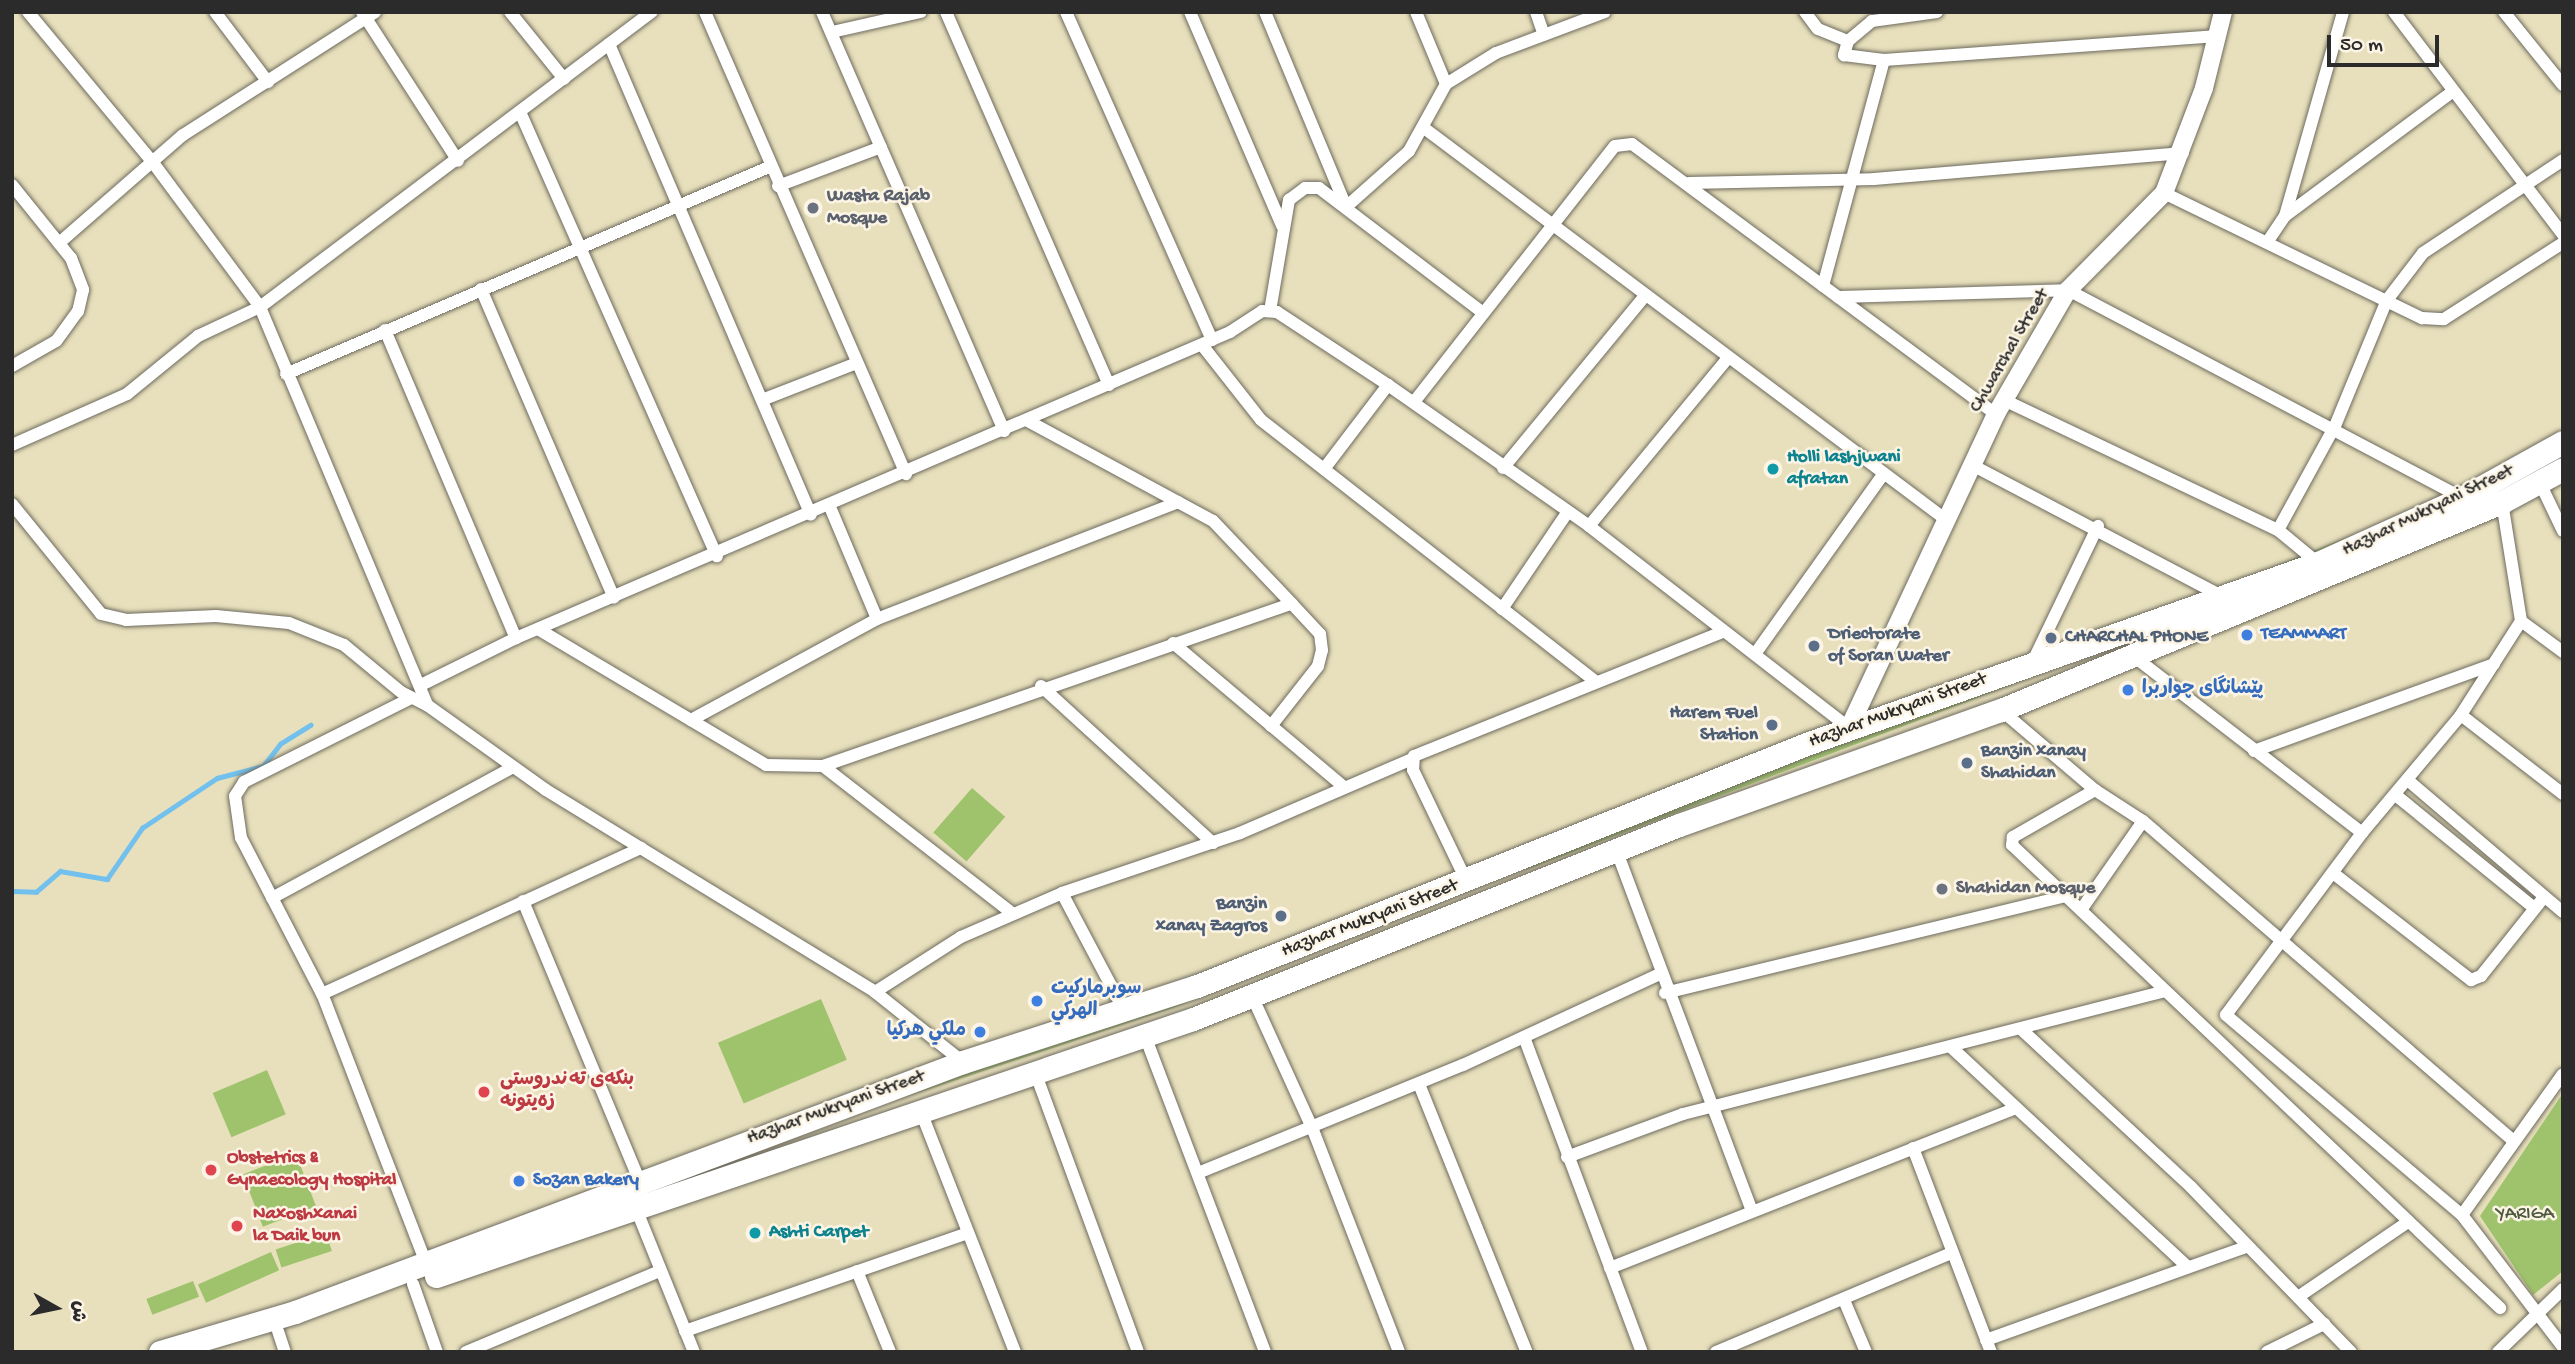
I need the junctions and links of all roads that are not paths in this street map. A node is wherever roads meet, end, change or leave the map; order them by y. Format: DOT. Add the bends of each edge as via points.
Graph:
graph roads {
  1 [pos="28,12"];
  2 [pos="215,12"];
  3 [pos="510,12"];
  4 [pos="652,12"];
  5 [pos="705,12"];
  6 [pos="822,12"];
  7 [pos="921,12"];
  8 [pos="946,12"];
  9 [pos="1066,12"];
  10 [pos="1190,12"];
  11 [pos="1265,12"];
  12 [pos="1416,12"];
  13 [pos="1536,12"];
  14 [pos="1605,12"];
  15 [pos="1805,12"];
  16 [pos="1937,12"];
  17 [pos="2223,12"];
  18 [pos="2343,12"];
  19 [pos="2394,12"];
  20 [pos="2504,12"];
  21 [pos="367,14"];
  22 [pos="832,32"];
  23 [pos="1544,35"];
  24 [pos="2218,36"];
  25 [pos="1848,41"];
  26 [pos="609,44"];
  27 [pos="1884,60"];
  28 [pos="564,79"];
  29 [pos="268,82"];
  30 [pos="1446,84"];
  31 [pos="2563,85"];
  32 [pos="2452,92"];
  33 [pos="520,112"];
  34 [pos="1424,128"];
  35 [pos="881,147"];
  36 [pos="2183,153"];
  37 [pos="151,160"];
  38 [pos="2563,160"];
  39 [pos="458,161"];
  40 [pos="769,167"];
  41 [pos="1854,179"];
  42 [pos="1689,183"];
  43 [pos="2526,184"];
  44 [pos="12,185"];
  45 [pos="778,186"];
  46 [pos="2164,193"];
  47 [pos="678,205"];
  48 [pos="1346,207"];
  49 [pos="2285,216"];
  50 [pos="1549,225"];
  51 [pos="1282,226"];
  52 [pos="2563,235"];
  53 [pos="2268,241"];
  54 [pos="59,243"];
  55 [pos="2563,243"];
  56 [pos="580,246"];
  57 [pos="1823,286"];
  58 [pos="481,289"];
  59 [pos="2068,290"];
  60 [pos="1644,297"];
  61 [pos="1838,297"];
  62 [pos="2387,300"];
  63 [pos="260,307"];
  64 [pos="1270,311"];
  65 [pos="1483,313"];
  66 [pos="385,331"];
  67 [pos="1207,343"];
  68 [pos="1727,359"];
  69 [pos="857,363"];
  70 [pos="12,366"];
  71 [pos="286,374"];
  72 [pos="1109,385"];
  73 [pos="1388,385"];
  74 [pos="762,400"];
  75 [pos="1414,402"];
  76 [pos="2000,407"];
  77 [pos="1028,421"];
  78 [pos="2335,426"];
  79 [pos="1004,431"];
  80 [pos="2563,442"];
  81 [pos="12,445"];
  82 [pos="1972,465"];
  83 [pos="1503,468"];
  84 [pos="2563,468"];
  85 [pos="1324,469"];
  86 [pos="906,474"];
  87 [pos="1882,476"];
  88 [pos="2540,483"];
  89 [pos="2462,498"];
  90 [pos="1178,502"];
  91 [pos="2502,502"];
  92 [pos="12,505"];
  93 [pos="830,507"];
  94 [pos="1567,513"];
  95 [pos="811,515"];
  96 [pos="1945,519"];
  97 [pos="1589,526"];
  98 [pos="2098,526"];
  99 [pos="2278,530"];
  100 [pos="2563,531"];
  101 [pos="717,555"];
  102 [pos="2318,563"];
  103 [pos="2221,596"];
  104 [pos="614,598"];
  105 [pos="1292,604"];
  106 [pos="1502,608"];
  107 [pos="877,619"];
  108 [pos="2521,621"];
  109 [pos="538,629"];
  110 [pos="1722,632"];
  111 [pos="516,638"];
  112 [pos="1172,643"];
  113 [pos="2563,652"];
  114 [pos="1755,654"];
  115 [pos="2132,655"];
  116 [pos="2033,661"];
  117 [pos="2494,664"];
  118 [pos="1596,682"];
  119 [pos="424,684"];
  120 [pos="1041,686"];
  121 [pos="411,698"];
  122 [pos="428,705"];
  123 [pos="2001,710"];
  124 [pos="2461,715"];
  125 [pos="691,720"];
  126 [pos="1271,726"];
  127 [pos="1849,728"];
  128 [pos="2254,751"];
  129 [pos="1412,760"];
  130 [pos="822,766"];
  131 [pos="513,767"];
  132 [pos="2410,782"];
  133 [pos="1343,786"];
  134 [pos="2095,790"];
  135 [pos="2563,794"];
  136 [pos="2398,797"];
  137 [pos="2143,821"];
  138 [pos="2362,833"];
  139 [pos="1213,843"];
  140 [pos="641,848"];
  141 [pos="1617,852"];
  142 [pos="1496,871"];
  143 [pos="2333,873"];
  144 [pos="1467,882"];
  145 [pos="1062,893"];
  146 [pos="2066,896"];
  147 [pos="2544,897"];
  148 [pos="272,898"];
  149 [pos="1509,898"];
  150 [pos="523,901"];
  151 [pos="2533,907"];
  152 [pos="2081,910"];
  153 [pos="2563,912"];
  154 [pos="1012,913"];
  155 [pos="2277,942"];
  156 [pos="1658,975"];
  157 [pos="2165,991"];
  158 [pos="875,992"];
  159 [pos="1665,993"];
  160 [pos="322,994"];
  161 [pos="1252,996"];
  162 [pos="1125,1012"];
  163 [pos="2021,1029"];
  164 [pos="1145,1036"];
  165 [pos="1524,1037"];
  166 [pos="1951,1047"];
  167 [pos="963,1062"];
  168 [pos="1035,1072"];
  169 [pos="2563,1074"];
  170 [pos="1419,1084"];
  171 [pos="1713,1107"];
  172 [pos="2014,1109"];
  173 [pos="922,1112"];
  174 [pos="1313,1129"];
  175 [pos="2514,1141"];
  176 [pos="731,1147"];
  177 [pos="1913,1148"];
  178 [pos="1567,1157"];
  179 [pos="742,1170"];
  180 [pos="1198,1173"];
  181 [pos="638,1195"];
  182 [pos="1751,1209"];
  183 [pos="2462,1214"];
  184 [pos="2408,1222"];
  185 [pos="965,1234"];
  186 [pos="2248,1245"];
  187 [pos="1952,1253"];
  188 [pos="426,1263"];
  189 [pos="2186,1265"];
  190 [pos="1610,1268"];
  191 [pos="660,1271"];
  192 [pos="858,1272"];
  193 [pos="413,1284"];
  194 [pos="2563,1289"];
  195 [pos="2298,1297"];
  196 [pos="1844,1300"];
  197 [pos="2500,1308"];
  198 [pos="2535,1315"];
  199 [pos="2324,1324"];
  200 [pos="685,1331"];
  201 [pos="281,1341"];
  202 [pos="1745,1346"];
  203 [pos="1989,1346"];
  204 [pos="2563,1347"];
  205 [pos="160,1352"];
  206 [pos="215,1352"];
  207 [pos="437,1352"];
  208 [pos="466,1352"];
  209 [pos="694,1352"];
  210 [pos="890,1352"];
  211 [pos="1015,1352"];
  212 [pos="1138,1352"];
  213 [pos="1265,1352"];
  214 [pos="1399,1352"];
  215 [pos="1527,1352"];
  216 [pos="1642,1352"];
  217 [pos="1716,1352"];
  218 [pos="1866,1352"];
  219 [pos="2267,1352"];
  220 [pos="2351,1352"];
  221 [pos="2498,1352"];
  1 -- 37 [label="street"];
  2 -- 29 [label="street"];
  3 -- 28 [label="street"];
  4 -- 26 [label="street"];
  5 -- 40 [label="street"];
  6 -- 22 [label="street"];
  7 -- 22 [label="street"];
  8 -- 72 [label="street"];
  9 -- 67 [label="street"];
  10 -- 51 [label="street"];
  11 -- 48 [label="street"];
  12 -- 30 [label="street"];
  13 -- 23 [label="street"];
  14 -- 23 [label="street"];
  15 -- 25 [label="street" via="1818,29"];
  16 -- 25 [label="street" via="1882,17"];
  17 -- 24 [label="main road, Chwarchal Street"];
  18 -- 49 [label="street"];
  19 -- 32 [label="street"];
  20 -- 31 [label="street"];
  21 -- 29 [label="street"];
  21 -- 39 [label="street"];
  22 -- 35 [label="street"];
  23 -- 30 [label="street" via="1496,53"];
  24 -- 27 [label="street"];
  24 -- 36 [label="main road, Chwarchal Street"];
  25 -- 27 [label="street" via="1844,55 1851,60"];
  26 -- 28 [label="street"];
  26 -- 47 [label="street"];
  27 -- 41 [label="street"];
  28 -- 33 [label="street"];
  29 -- 37 [label="street"];
  30 -- 34 [label="street" via="1429,107"];
  32 -- 43 [label="street"];
  32 -- 49 [label="street"];
  33 -- 39 [label="street"];
  33 -- 56 [label="street"];
  34 -- 48 [label="street" via="1379,183"];
  34 -- 50 [label="street"];
  35 -- 45 [label="street"];
  35 -- 79 [label="street"];
  36 -- 41 [label="street"];
  36 -- 46 [label="main road, Chwarchal Street"];
  37 -- 54 [label="street"];
  37 -- 63 [label="street"];
  38 -- 43 [label="street"];
  39 -- 63 [label="street"];
  40 -- 45 [label="street"];
  40 -- 47 [label="street"];
  41 -- 42 [label="street"];
  41 -- 57 [label="street"];
  42 -- 50 [label="street" via="1647,150 1615,146"];
  42 -- 57 [label="street"];
  43 -- 52 [label="street"];
  43 -- 62 [label="street" via="2423,253"];
  44 -- 54 [label="street"];
  45 -- 69 [label="street"];
  46 -- 53 [label="street"];
  46 -- 59 [label="main road, Chwarchal Street"];
  47 -- 56 [label="street"];
  47 -- 74 [label="street"];
  48 -- 51 [label="street" via="1319,188 1305,188 1289,200"];
  48 -- 65 [label="street"];
  49 -- 53 [label="street"];
  50 -- 60 [label="street"];
  50 -- 65 [label="street"];
  51 -- 64 [label="street"];
  53 -- 62 [label="street"];
  54 -- 70 [label="street" via="79,273 78,311 56,341"];
  55 -- 62 [label="street" via="2444,319 2422,318"];
  56 -- 58 [label="street"];
  56 -- 101 [label="street"];
  57 -- 61 [label="street"];
  58 -- 66 [label="street"];
  58 -- 104 [label="street"];
  59 -- 61 [label="street"];
  59 -- 76 [label="main road, Chwarchal Street"];
  59 -- 78 [label="street"];
  60 -- 68 [label="street"];
  60 -- 83 [label="street"];
  61 -- 76 [label="street"];
  62 -- 78 [label="street"];
  63 -- 71 [label="street"];
  63 -- 81 [label="street" via="198,336 127,394"];
  64 -- 67 [label="street"];
  64 -- 73 [label="street"];
  65 -- 75 [label="street"];
  66 -- 71 [label="street"];
  66 -- 111 [label="street"];
  67 -- 72 [label="street"];
  67 -- 85 [label="street" via="1261,420"];
  68 -- 87 [label="street"];
  68 -- 97 [label="street"];
  69 -- 74 [label="street"];
  69 -- 86 [label="street"];
  71 -- 119 [label="street"];
  72 -- 77 [label="street"];
  73 -- 75 [label="street"];
  73 -- 85 [label="street"];
  74 -- 95 [label="street"];
  75 -- 83 [label="street"];
  76 -- 82 [label="main road, Chwarchal Street"];
  76 -- 99 [label="street"];
  77 -- 79 [label="street"];
  77 -- 90 [label="street"];
  78 -- 89 [label="street"];
  78 -- 99 [label="street"];
  79 -- 86 [label="street"];
  80 -- 89 [label="highway, Hazhar Mukryani Street"];
  82 -- 96 [label="main road, Chwarchal Street"];
  82 -- 98 [label="street"];
  83 -- 94 [label="street"];
  84 -- 88 [label="highway, Hazhar Mukryani Street"];
  85 -- 106 [label="street"];
  86 -- 93 [label="street"];
  87 -- 96 [label="street"];
  87 -- 114 [label="street"];
  88 -- 91 [label="highway, Hazhar Mukryani Street"];
  88 -- 100 [label="street"];
  89 -- 102 [label="highway, Hazhar Mukryani Street"];
  90 -- 105 [label="street" via="1213,521"];
  90 -- 107 [label="street"];
  91 -- 108 [label="street"];
  91 -- 115 [label="highway, Hazhar Mukryani Street"];
  92 -- 121 [label="street" via="101,614 126,620 216,616 289,623 344,645"];
  93 -- 95 [label="street"];
  93 -- 107 [label="street"];
  94 -- 97 [label="street"];
  94 -- 106 [label="street"];
  95 -- 101 [label="street"];
  96 -- 127 [label="main road, Chwarchal Street"];
  97 -- 110 [label="street"];
  98 -- 103 [label="street"];
  98 -- 116 [label="street"];
  99 -- 102 [label="street"];
  101 -- 104 [label="street"];
  102 -- 103 [label="highway, Hazhar Mukryani Street"];
  103 -- 116 [label="highway, Hazhar Mukryani Street"];
  104 -- 109 [label="street"];
  105 -- 112 [label="street"];
  105 -- 126 [label="street" via="1320,634 1322,650 1318,666"];
  106 -- 118 [label="street"];
  107 -- 125 [label="street"];
  108 -- 113 [label="street"];
  108 -- 117 [label="street"];
  109 -- 111 [label="street"];
  109 -- 125 [label="street"];
  110 -- 114 [label="street"];
  110 -- 118 [label="street"];
  111 -- 119 [label="street"];
  112 -- 120 [label="street"];
  112 -- 126 [label="street"];
  114 -- 127 [label="street"];
  115 -- 123 [label="highway, Hazhar Mukryani Street"];
  115 -- 128 [label="street"];
  116 -- 127 [label="highway, Hazhar Mukryani Street"];
  117 -- 124 [label="street"];
  117 -- 128 [label="street"];
  118 -- 129 [label="street"];
  119 -- 122 [label="street"];
  120 -- 130 [label="street"];
  120 -- 139 [label="street"];
  121 -- 122 [label="street"];
  121 -- 148 [label="street" via="244,782 233,814"];
  122 -- 131 [label="street"];
  123 -- 134 [label="street"];
  123 -- 141 [label="highway, Hazhar Mukryani Street" via="1908,738"];
  124 -- 132 [label="street"];
  124 -- 135 [label="street"];
  125 -- 130 [label="street" via="766,765"];
  126 -- 133 [label="street"];
  127 -- 142 [label="highway, Hazhar Mukryani Street"];
  128 -- 138 [label="street"];
  129 -- 133 [label="street"];
  129 -- 144 [label="street"];
  130 -- 154 [label="street"];
  131 -- 140 [label="street"];
  131 -- 148 [label="street"];
  132 -- 136 [label="street"];
  132 -- 147 [label="street"];
  133 -- 139 [label="street"];
  134 -- 137 [label="street"];
  134 -- 146 [label="street" via="2011,839"];
  136 -- 138 [label="street"];
  136 -- 151 [label="street"];
  137 -- 152 [label="street"];
  137 -- 155 [label="street"];
  138 -- 143 [label="street"];
  139 -- 145 [label="street"];
  140 -- 150 [label="street"];
  140 -- 158 [label="street"];
  141 -- 149 [label="highway, Hazhar Mukryani Street"];
  141 -- 156 [label="street"];
  142 -- 144 [label="highway, Hazhar Mukryani Street"];
  142 -- 149 [label="highway"];
  143 -- 151 [label="street" via="2470,979 2481,976"];
  143 -- 155 [label="street"];
  144 -- 162 [label="highway, Hazhar Mukryani Street"];
  145 -- 154 [label="street"];
  145 -- 162 [label="street"];
  146 -- 152 [label="street"];
  146 -- 159 [label="street"];
  147 -- 151 [label="street"];
  147 -- 153 [label="street"];
  148 -- 160 [label="street"];
  149 -- 161 [label="highway, Hazhar Mukryani Street"];
  150 -- 160 [label="street"];
  150 -- 181 [label="street"];
  152 -- 157 [label="street"];
  154 -- 158 [label="street" via="961,937"];
  155 -- 175 [label="street"];
  155 -- 183 [label="street" via="2230,1001 2226,1015 2233,1026"];
  156 -- 159 [label="street"];
  156 -- 165 [label="street"];
  157 -- 163 [label="street"];
  157 -- 184 [label="street"];
  158 -- 167 [label="street"];
  159 -- 171 [label="street"];
  160 -- 188 [label="street"];
  161 -- 164 [label="highway, Hazhar Mukryani Street"];
  161 -- 174 [label="street"];
  162 -- 167 [label="highway, Hazhar Mukryani Street"];
  163 -- 166 [label="street"];
  163 -- 186 [label="street"];
  164 -- 168 [label="highway, Hazhar Mukryani Street"];
  164 -- 180 [label="street"];
  165 -- 170 [label="street"];
  165 -- 178 [label="street"];
  166 -- 171 [label="street"];
  166 -- 172 [label="street"];
  167 -- 176 [label="highway, Hazhar Mukryani Street"];
  168 -- 173 [label="highway, Hazhar Mukryani Street"];
  168 -- 212 [label="street"];
  169 -- 175 [label="street"];
  170 -- 174 [label="street"];
  170 -- 215 [label="street"];
  171 -- 178 [label="street"];
  171 -- 182 [label="street"];
  172 -- 177 [label="street"];
  172 -- 189 [label="street"];
  173 -- 179 [label="highway, Hazhar Mukryani Street"];
  173 -- 185 [label="street"];
  174 -- 180 [label="street"];
  174 -- 214 [label="street"];
  175 -- 183 [label="street"];
  176 -- 179 [label="highway"];
  176 -- 181 [label="highway, Hazhar Mukryani Street"];
  177 -- 182 [label="street"];
  177 -- 187 [label="street"];
  178 -- 190 [label="street"];
  179 -- 181 [label="highway, Hazhar Mukryani Street"];
  180 -- 213 [label="street"];
  181 -- 188 [label="highway, Hazhar Mukryani Street"];
  181 -- 191 [label="street"];
  181 -- 193 [label="highway, Hazhar Mukryani Street"];
  182 -- 190 [label="street"];
  183 -- 198 [label="street"];
  184 -- 195 [label="street"];
  184 -- 197 [label="street"];
  185 -- 192 [label="street"];
  185 -- 211 [label="street"];
  186 -- 189 [label="street"];
  186 -- 195 [label="street"];
  187 -- 196 [label="street"];
  187 -- 203 [label="street"];
  188 -- 205 [label="highway, Hazhar Mukryani Street"];
  189 -- 203 [label="street"];
  190 -- 216 [label="street"];
  191 -- 200 [label="street"];
  191 -- 208 [label="street"];
  192 -- 200 [label="street"];
  192 -- 210 [label="street"];
  193 -- 201 [label="highway, Hazhar Mukryani Street"];
  193 -- 207 [label="street"];
  194 -- 198 [label="street"];
  195 -- 199 [label="street"];
  196 -- 202 [label="street"];
  196 -- 218 [label="street"];
  198 -- 204 [label="street"];
  198 -- 221 [label="street"];
  199 -- 219 [label="street"];
  199 -- 220 [label="street"];
  200 -- 209 [label="street"];
  201 -- 206 [label="highway, Hazhar Mukryani Street"];
  202 -- 217 [label="street"];
}
